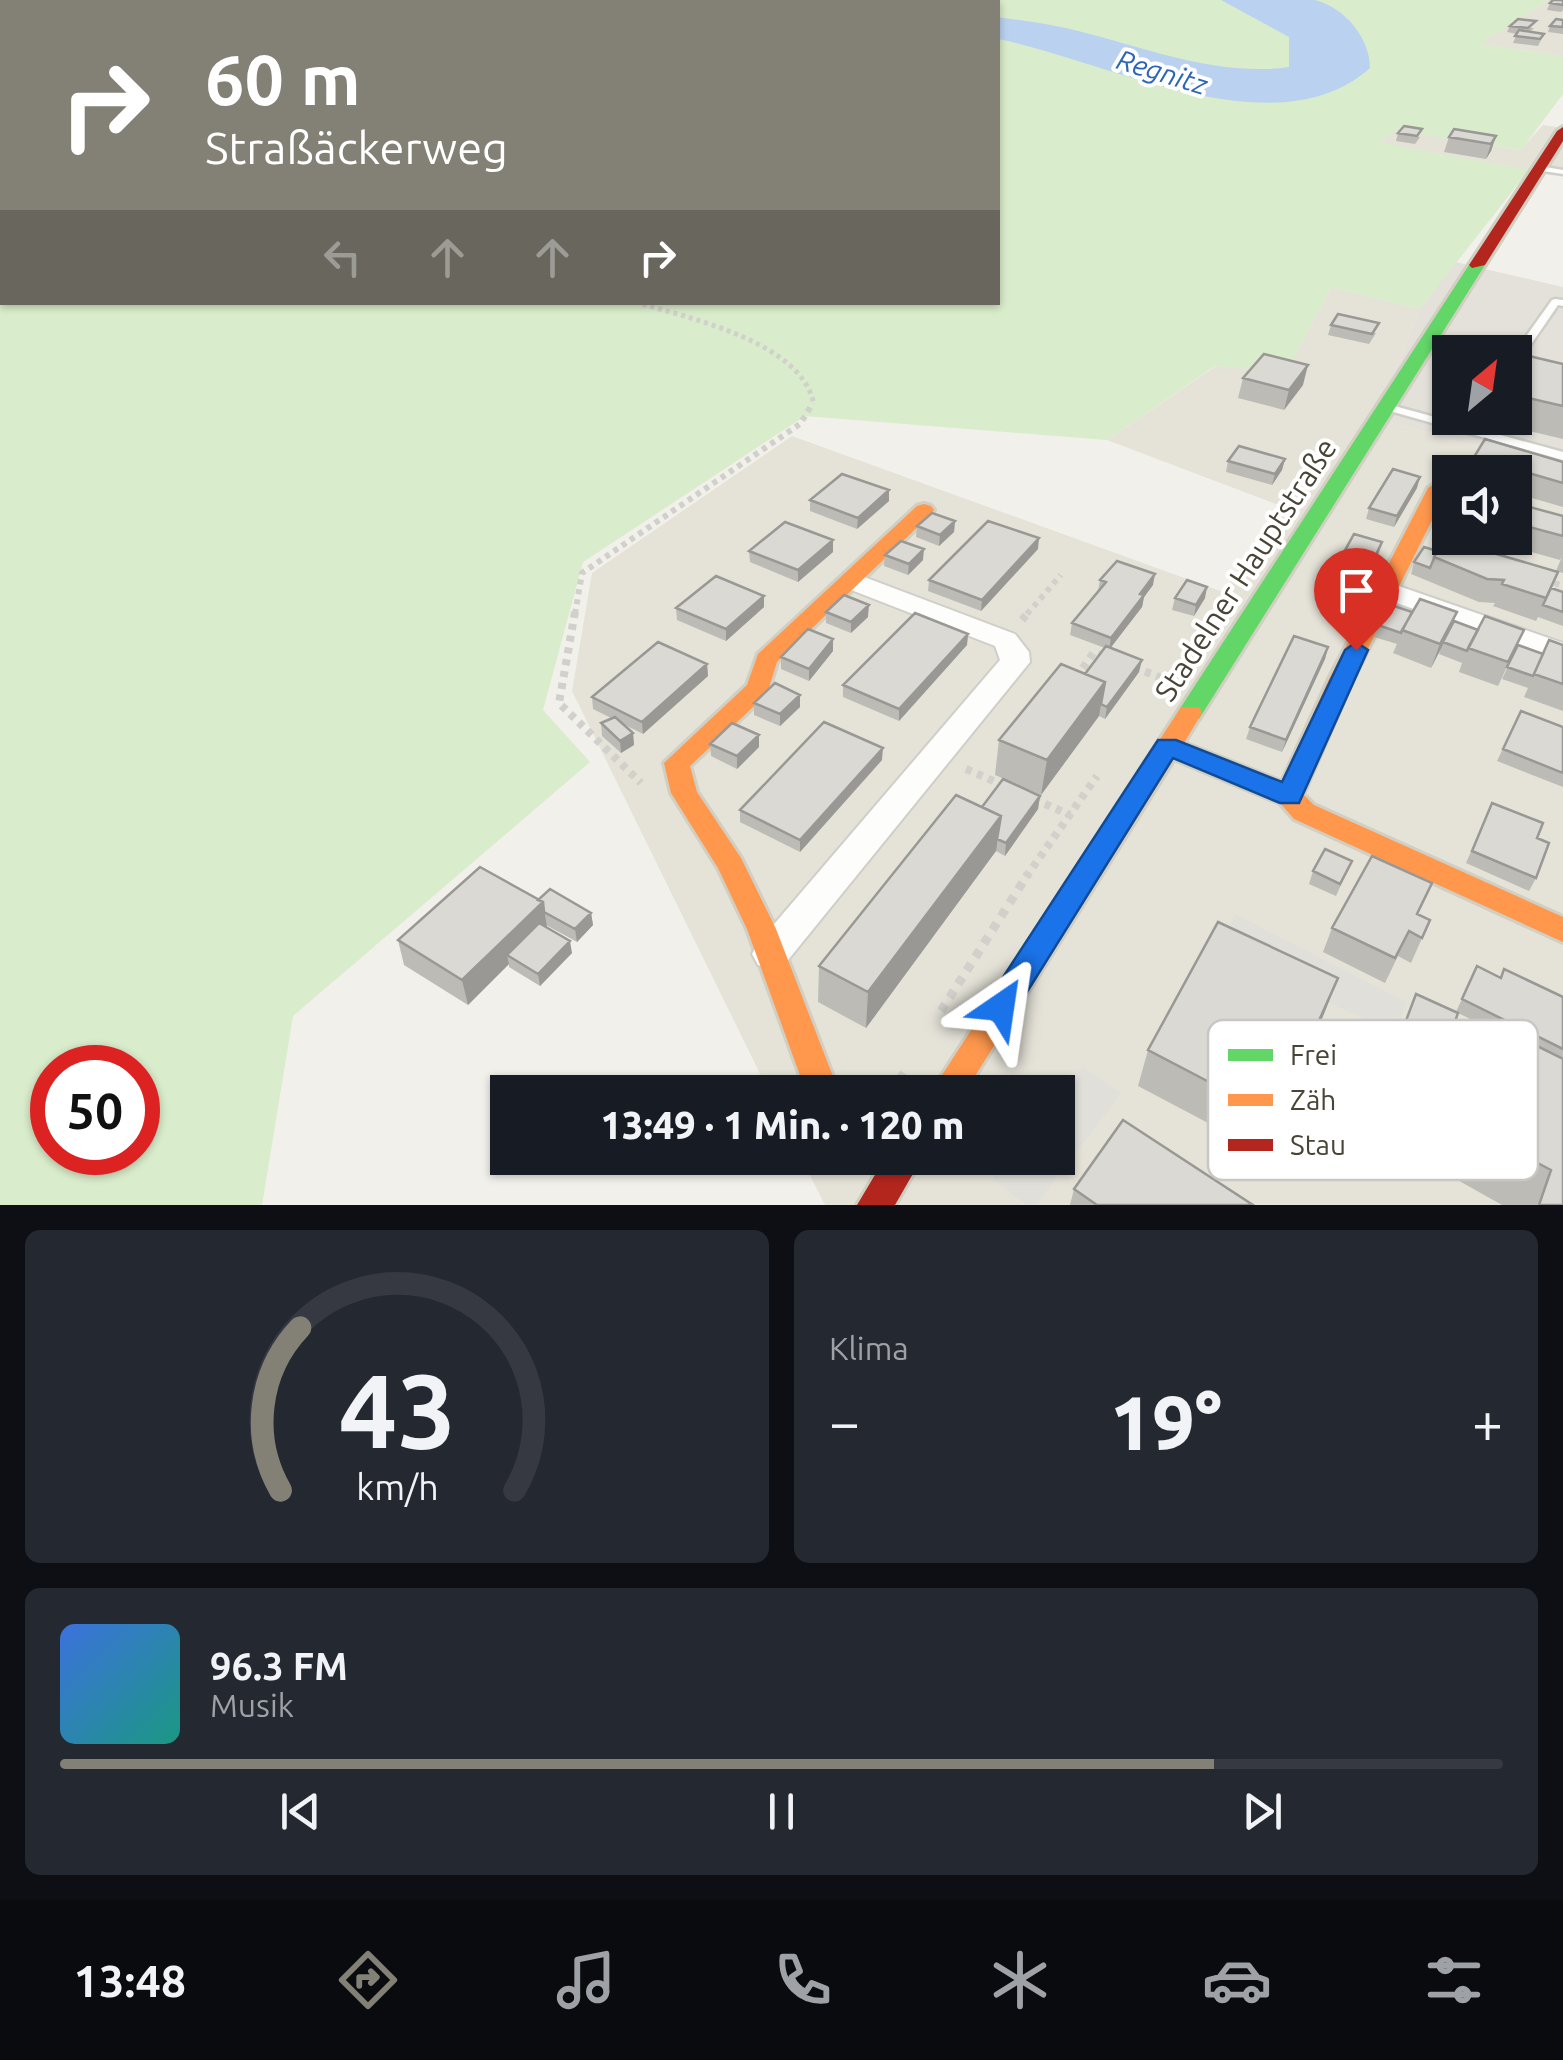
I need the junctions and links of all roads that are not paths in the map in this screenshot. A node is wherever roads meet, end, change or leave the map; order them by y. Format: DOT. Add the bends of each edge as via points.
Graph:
graph roads {
  1 [pos="1563,130"];
  2 [pos="1539,168"];
  3 [pos="1563,172"];
  4 [pos="1563,303"];
  5 [pos="1532,335"];
  6 [pos="1387,407"];
  7 [pos="1432,416"];
  8 [pos="1504,435"];
  9 [pos="1563,456"];
  10 [pos="1432,500"];
  11 [pos="924,510"];
  12 [pos="851,580"];
  13 [pos="1387,590"];
  14 [pos="1563,653"];
  15 [pos="1167,746"];
  16 [pos="1289,796"];
  17 [pos="1563,930"];
  18 [pos="771,954"];
  19 [pos="816,1075"];
  20 [pos="957,1075"];
  1 -- 2 [label="main road, Stadelner Hauptstraße"];
  2 -- 3 [label="lane"];
  2 -- 6 [label="main road, Stadelner Hauptstraße"];
  4 -- 5 [label="lane" via="1555,302"];
  6 -- 7 [label="lane"];
  6 -- 15 [label="main road, Stadelner Hauptstraße"];
  8 -- 9 [label="lane"];
  10 -- 13 [label="main road"];
  11 -- 12 [label="main road"];
  12 -- 18 [label="main road" via="766,660 758,688 677,763 677,786 704,814"];
  12 -- 18 [label="street" via="1005,640 1016,662"];
  13 -- 14 [label="street"];
  13 -- 16 [label="main road"];
  15 -- 16 [label="main road"];
  15 -- 20 [label="main road, Stadelner Hauptstraße"];
  16 -- 17 [label="main road" via="1304,812"];
  18 -- 19 [label="main road"];
}
